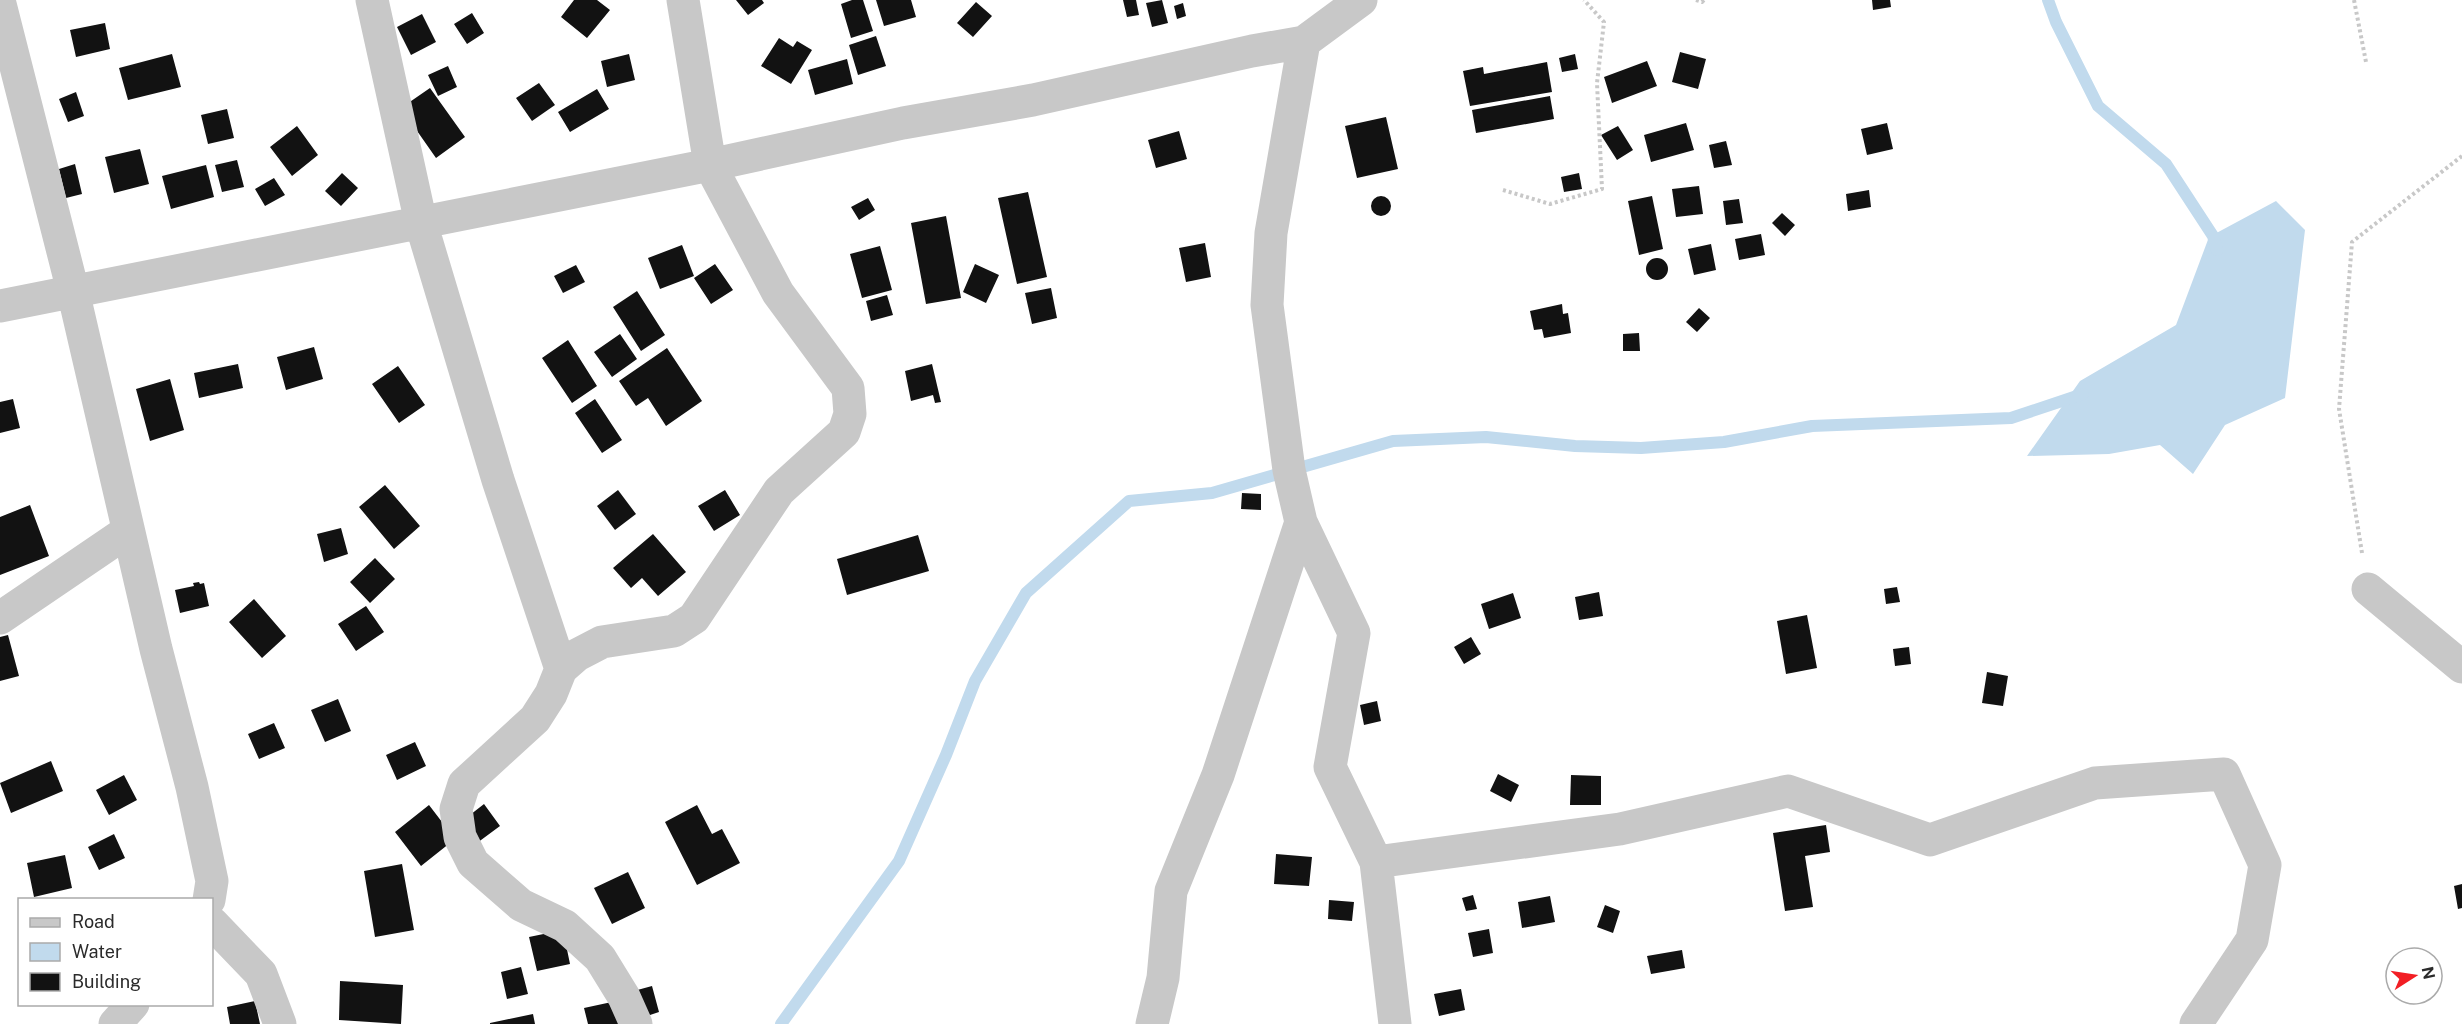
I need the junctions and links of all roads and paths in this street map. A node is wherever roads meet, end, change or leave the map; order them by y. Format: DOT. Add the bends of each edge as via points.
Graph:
graph roads {
  1 [pos="372,0"];
  2 [pos="683,0"];
  3 [pos="1361,0"];
  4 [pos="1584,0"];
  5 [pos="1696,0"];
  6 [pos="1704,0"];
  7 [pos="2354,0"];
  8 [pos="0,4"];
  9 [pos="1304,42"];
  10 [pos="2366,62"];
  11 [pos="2462,156"];
  12 [pos="710,165"];
  13 [pos="1503,190"];
  14 [pos="421,223"];
  15 [pos="73,291"];
  16 [pos="0,306"];
  17 [pos="1301,522"];
  18 [pos="128,531"];
  19 [pos="2368,588"];
  20 [pos="0,618"];
  21 [pos="2462,667"];
  22 [pos="561,669"];
  23 [pos="1376,862"];
  24 [pos="209,898"];
  25 [pos="213,924"];
  26 [pos="132,1006"];
  27 [pos="115,1024"];
  28 [pos="280,1024"];
  29 [pos="636,1024"];
  30 [pos="1152,1024"];
  31 [pos="1395,1024"];
  32 [pos="2196,1024"];
  1 -- 14 [label="street"];
  2 -- 12 [label="street"];
  3 -- 9 [label="street"];
  4 -- 13 [label="path" via="1604,22 1597,83 1602,189 1550,204"];
  5 -- 6 [label="path"];
  7 -- 10 [label="path"];
  8 -- 15 [label="street"];
  9 -- 12 [label="street"];
  9 -- 17 [label="street" via="1271,233 1267,305 1289,470"];
  11 -- 19 [label="path" via="2352,242 2339,409"];
  12 -- 14 [label="street"];
  12 -- 22 [label="street" via="778,293 848,388 850,414 844,432 779,491 694,618 674,631 602,642"];
  14 -- 15 [label="street"];
  14 -- 22 [label="street" via="498,480"];
  15 -- 16 [label="street"];
  15 -- 18 [label="street"];
  17 -- 23 [label="street" via="1354,633 1330,767"];
  17 -- 30 [label="street" via="1218,776 1171,891 1163,978"];
  18 -- 20 [label="street"];
  18 -- 24 [label="street" via="192,787 212,881"];
  19 -- 21 [label="street"];
  22 -- 29 [label="street" via="535,719 464,784 456,809 460,837 473,863 521,905 565,926 600,958"];
  23 -- 31 [label="street"];
  23 -- 32 [label="street" via="1620,829 1788,791 1930,840 2095,783 2224,774 2265,865 2252,940"];
  25 -- 28 [label="street" via="261,974"];
  26 -- 27 [label="street"];
}
